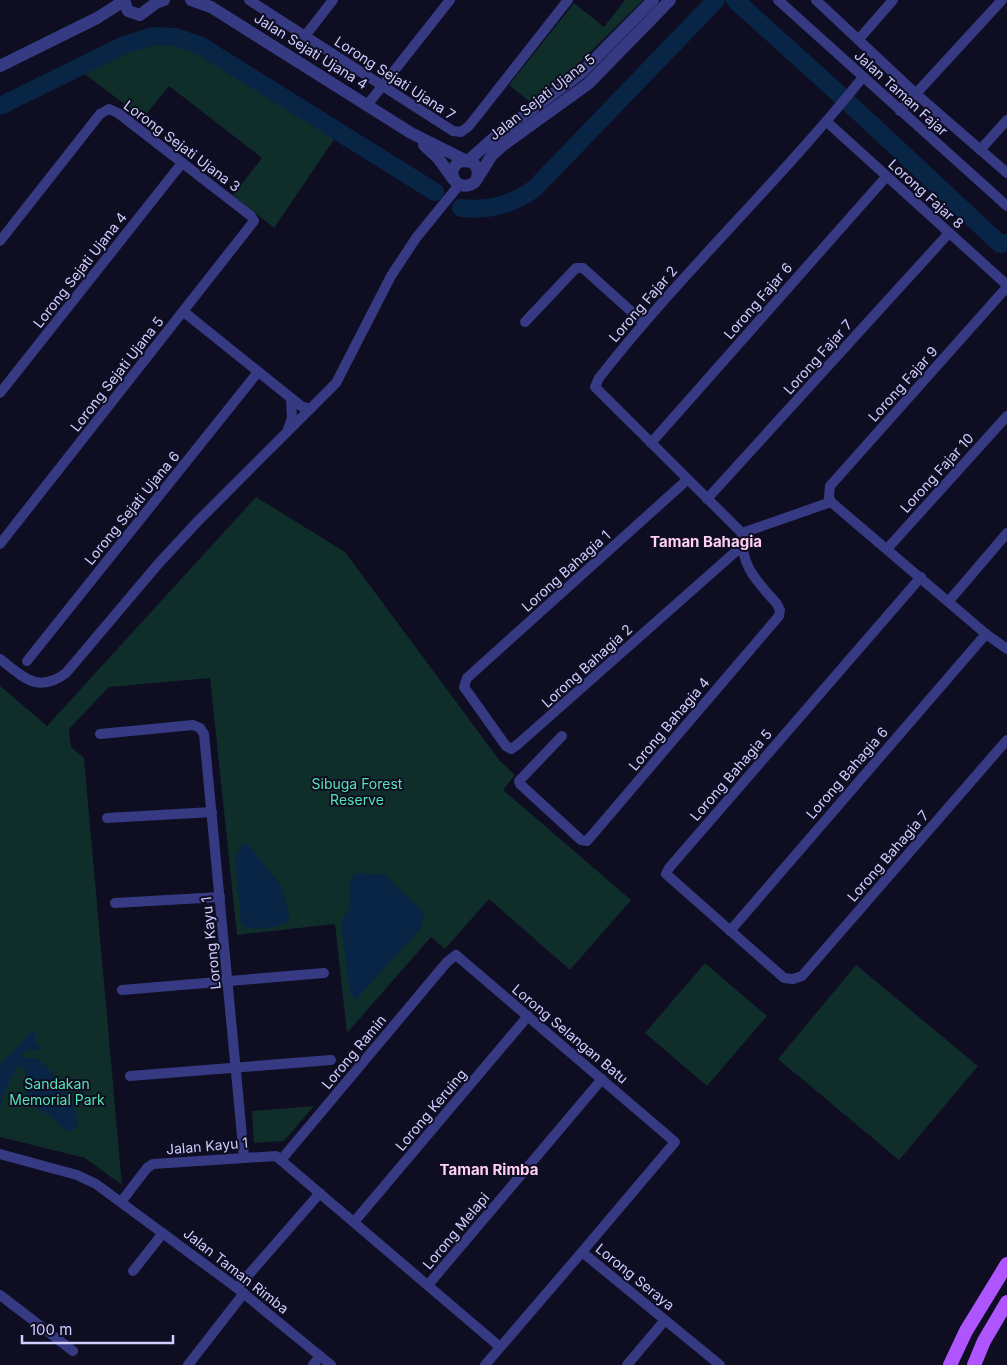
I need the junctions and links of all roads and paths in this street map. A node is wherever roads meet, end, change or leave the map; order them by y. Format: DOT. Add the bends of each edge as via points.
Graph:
graph roads {
  1 [pos="164,0"];
  2 [pos="192,0"];
  3 [pos="249,0"];
  4 [pos="333,0"];
  5 [pos="450,0"];
  6 [pos="568,0"];
  7 [pos="653,0"];
  8 [pos="670,0"];
  9 [pos="778,0"];
  10 [pos="816,0"];
  11 [pos="893,0"];
  12 [pos="1002,0"];
  13 [pos="125,4"];
  14 [pos="151,4"];
  15 [pos="304,36"];
  16 [pos="859,39"];
  17 [pos="0,66"];
  18 [pos="863,78"];
  19 [pos="383,86"];
  20 [pos="915,93"];
  21 [pos="368,104"];
  22 [pos="900,110"];
  23 [pos="1007,120"];
  24 [pos="827,122"];
  25 [pos="411,133"];
  26 [pos="980,150"];
  27 [pos="467,160"];
  28 [pos="182,163"];
  29 [pos="1007,173"];
  30 [pos="886,177"];
  31 [pos="477,178"];
  32 [pos="456,182"];
  33 [pos="1007,206"];
  34 [pos="254,221"];
  35 [pos="949,233"];
  36 [pos="0,242"];
  37 [pos="1007,286"];
  38 [pos="184,312"];
  39 [pos="525,322"];
  40 [pos="643,322"];
  41 [pos="258,372"];
  42 [pos="0,394"];
  43 [pos="325,394"];
  44 [pos="291,399"];
  45 [pos="310,409"];
  46 [pos="1007,416"];
  47 [pos="287,432"];
  48 [pos="652,443"];
  49 [pos="687,480"];
  50 [pos="707,499"];
  51 [pos="831,502"];
  52 [pos="742,533"];
  53 [pos="1007,533"];
  54 [pos="0,544"];
  55 [pos="742,546"];
  56 [pos="887,549"];
  57 [pos="921,577"];
  58 [pos="949,601"];
  59 [pos="986,634"];
  60 [pos="1007,649"];
  61 [pos="0,659"];
  62 [pos="28,661"];
  63 [pos="464,682"];
  64 [pos="100,734"];
  65 [pos="562,736"];
  66 [pos="1007,740"];
  67 [pos="212,812"];
  68 [pos="107,818"];
  69 [pos="220,897"];
  70 [pos="115,903"];
  71 [pos="730,931"];
  72 [pos="447,962"];
  73 [pos="324,974"];
  74 [pos="784,978"];
  75 [pos="229,981"];
  76 [pos="122,990"];
  77 [pos="528,1016"];
  78 [pos="331,1060"];
  79 [pos="237,1068"];
  80 [pos="130,1076"];
  81 [pos="602,1079"];
  82 [pos="0,1154"];
  83 [pos="244,1157"];
  84 [pos="281,1160"];
  85 [pos="320,1193"];
  86 [pos="121,1202"];
  87 [pos="354,1222"];
  88 [pos="163,1233"];
  89 [pos="582,1252"];
  90 [pos="1007,1264"];
  91 [pos="133,1271"];
  92 [pos="428,1285"];
  93 [pos="241,1290"];
  94 [pos="0,1294"];
  95 [pos="1004,1308"];
  96 [pos="665,1320"];
  97 [pos="500,1347"];
  98 [pos="73,1351"];
  99 [pos="320,1356"];
  100 [pos="188,1365"];
  101 [pos="313,1365"];
  102 [pos="331,1365"];
  103 [pos="485,1365"];
  104 [pos="627,1365"];
  105 [pos="720,1365"];
  106 [pos="950,1365"];
  107 [pos="974,1365"];
  1 -- 14 [label="street"];
  2 -- 21 [label="street, Jalan Sejati Ujana 4" via="211,7"];
  3 -- 15 [label="street, Lorong Sejati Ujana 7"];
  4 -- 15 [label="street"];
  5 -- 19 [label="street"];
  6 -- 19 [label="street, Lorong Sejati Ujana 7" via="461,132 453,131"];
  7 -- 27 [label="street, Jalan Sejati Ujana 5" via="580,74"];
  8 -- 31 [label="street, Jalan Sejati Ujana 5" via="588,84 492,155"];
  9 -- 18 [label="street, Jalan Taman Fajar"];
  10 -- 16 [label="street"];
  11 -- 16 [label="street"];
  12 -- 20 [label="street"];
  13 -- 14 [label="street" via="140,15"];
  13 -- 17 [label="street"];
  15 -- 19 [label="street, Lorong Sejati Ujana 7"];
  16 -- 20 [label="street"];
  18 -- 22 [label="street, Jalan Taman Fajar"];
  18 -- 24 [label="street, Lorong Fajar 2"];
  19 -- 21 [label="street"];
  20 -- 22 [label="street"];
  20 -- 26 [label="street"];
  21 -- 25 [label="street, Jalan Sejati Ujana 4"];
  22 -- 33 [label="street, Jalan Taman Fajar"];
  23 -- 26 [label="street"];
  24 -- 30 [label="street, Lorong Fajar 8"];
  24 -- 40 [label="street, Lorong Fajar 2"];
  25 -- 27 [label="street, Jalan Sejati Ujana 4"];
  25 -- 32 [label="street, Jalan Sejati Ujana 4" via="438,158"];
  26 -- 29 [label="street"];
  27 -- 31 [label="street" via="476,166"];
  27 -- 32 [label="street" via="454,166"];
  28 -- 34 [label="street, Lorong Sejati Ujana 3"];
  28 -- 36 [label="street, Lorong Sejati Ujana 3" via="118,113 109,109 104,111"];
  28 -- 42 [label="street, Lorong Sejati Ujana 4"];
  30 -- 35 [label="street, Lorong Fajar 8"];
  30 -- 48 [label="street, Lorong Fajar 6"];
  31 -- 32 [label="street" via="472,184"];
  32 -- 43 [label="street" via="391,276 343,370"];
  34 -- 38 [label="street, Lorong Sejati Ujana 5"];
  35 -- 37 [label="street, Lorong Fajar 8"];
  35 -- 50 [label="street, Lorong Fajar 7"];
  37 -- 51 [label="street, Lorong Fajar 9" via="830,486"];
  38 -- 41 [label="street"];
  38 -- 54 [label="street, Lorong Sejati Ujana 5"];
  39 -- 40 [label="street" via="576,268 583,268"];
  40 -- 48 [label="street, Lorong Fajar 2" via="595,387"];
  41 -- 44 [label="street"];
  41 -- 62 [label="street, Lorong Sejati Ujana 6"];
  43 -- 44 [label="street" via="304,401"];
  43 -- 45 [label="street"];
  44 -- 45 [label="street"];
  44 -- 47 [label="street" via="292,418"];
  45 -- 47 [label="street"];
  46 -- 56 [label="street, Lorong Fajar 10"];
  47 -- 61 [label="street" via="166,556 66,673 53,682 33,682"];
  48 -- 49 [label="street, Lorong Fajar 2"];
  49 -- 50 [label="street, Lorong Fajar 2"];
  49 -- 63 [label="street, Lorong Bahagia 1"];
  50 -- 52 [label="street, Lorong Fajar 2"];
  51 -- 52 [label="street"];
  51 -- 56 [label="street"];
  52 -- 55 [label="street"];
  53 -- 58 [label="street"];
  55 -- 63 [label="street, Lorong Bahagia 2" via="518,746 511,749 506,746"];
  55 -- 65 [label="street, Lorong Bahagia 4" via="748,570 777,604 779,616 587,841 581,840 519,781"];
  56 -- 57 [label="street"];
  57 -- 58 [label="street"];
  57 -- 71 [label="street, Lorong Bahagia 5" via="667,870 670,878"];
  58 -- 59 [label="street"];
  59 -- 60 [label="street"];
  59 -- 71 [label="street, Lorong Bahagia 6"];
  64 -- 67 [label="street, Lorong Kayu 1" via="193,725 200,728 204,734"];
  66 -- 74 [label="street, Lorong Bahagia 7" via="802,976"];
  67 -- 68 [label="street"];
  67 -- 69 [label="street, Lorong Kayu 1"];
  69 -- 70 [label="street"];
  69 -- 75 [label="street, Lorong Kayu 1"];
  71 -- 74 [label="street, Lorong Bahagia 5"];
  72 -- 77 [label="street, Lorong Selangan Batu" via="456,955"];
  72 -- 84 [label="street, Lorong Ramin"];
  73 -- 75 [label="street"];
  75 -- 76 [label="street"];
  75 -- 79 [label="street, Lorong Kayu 1"];
  77 -- 81 [label="street, Lorong Selangan Batu"];
  77 -- 87 [label="street, Lorong Keruing"];
  78 -- 79 [label="street"];
  79 -- 80 [label="street"];
  79 -- 83 [label="street, Lorong Kayu 1"];
  81 -- 89 [label="street, Lorong Selangan Batu" via="675,1142"];
  81 -- 92 [label="street, Lorong Melapi"];
  82 -- 86 [label="street, Jalan Taman Rimba" via="84,1178"];
  83 -- 84 [label="street, Jalan Kayu 1" via="271,1155"];
  83 -- 86 [label="street, Jalan Kayu 1" via="153,1164"];
  84 -- 85 [label="street, Lorong Melapi"];
  85 -- 87 [label="street, Lorong Melapi"];
  85 -- 93 [label="street"];
  86 -- 88 [label="street, Jalan Taman Rimba"];
  87 -- 92 [label="street, Lorong Melapi"];
  88 -- 91 [label="street"];
  88 -- 93 [label="street, Jalan Taman Rimba"];
  89 -- 96 [label="street, Lorong Seraya"];
  89 -- 97 [label="street, Lorong Seraya"];
  90 -- 106 [label="main road" via="980,1306"];
  92 -- 97 [label="street, Lorong Melapi"];
  93 -- 99 [label="street, Jalan Taman Rimba"];
  93 -- 100 [label="street"];
  94 -- 98 [label="street"];
  95 -- 107 [label="main road"];
  96 -- 104 [label="street"];
  96 -- 105 [label="street, Lorong Seraya"];
  97 -- 103 [label="street, Lorong Seraya"];
  99 -- 101 [label="street"];
  99 -- 102 [label="street, Jalan Taman Rimba"];
}
